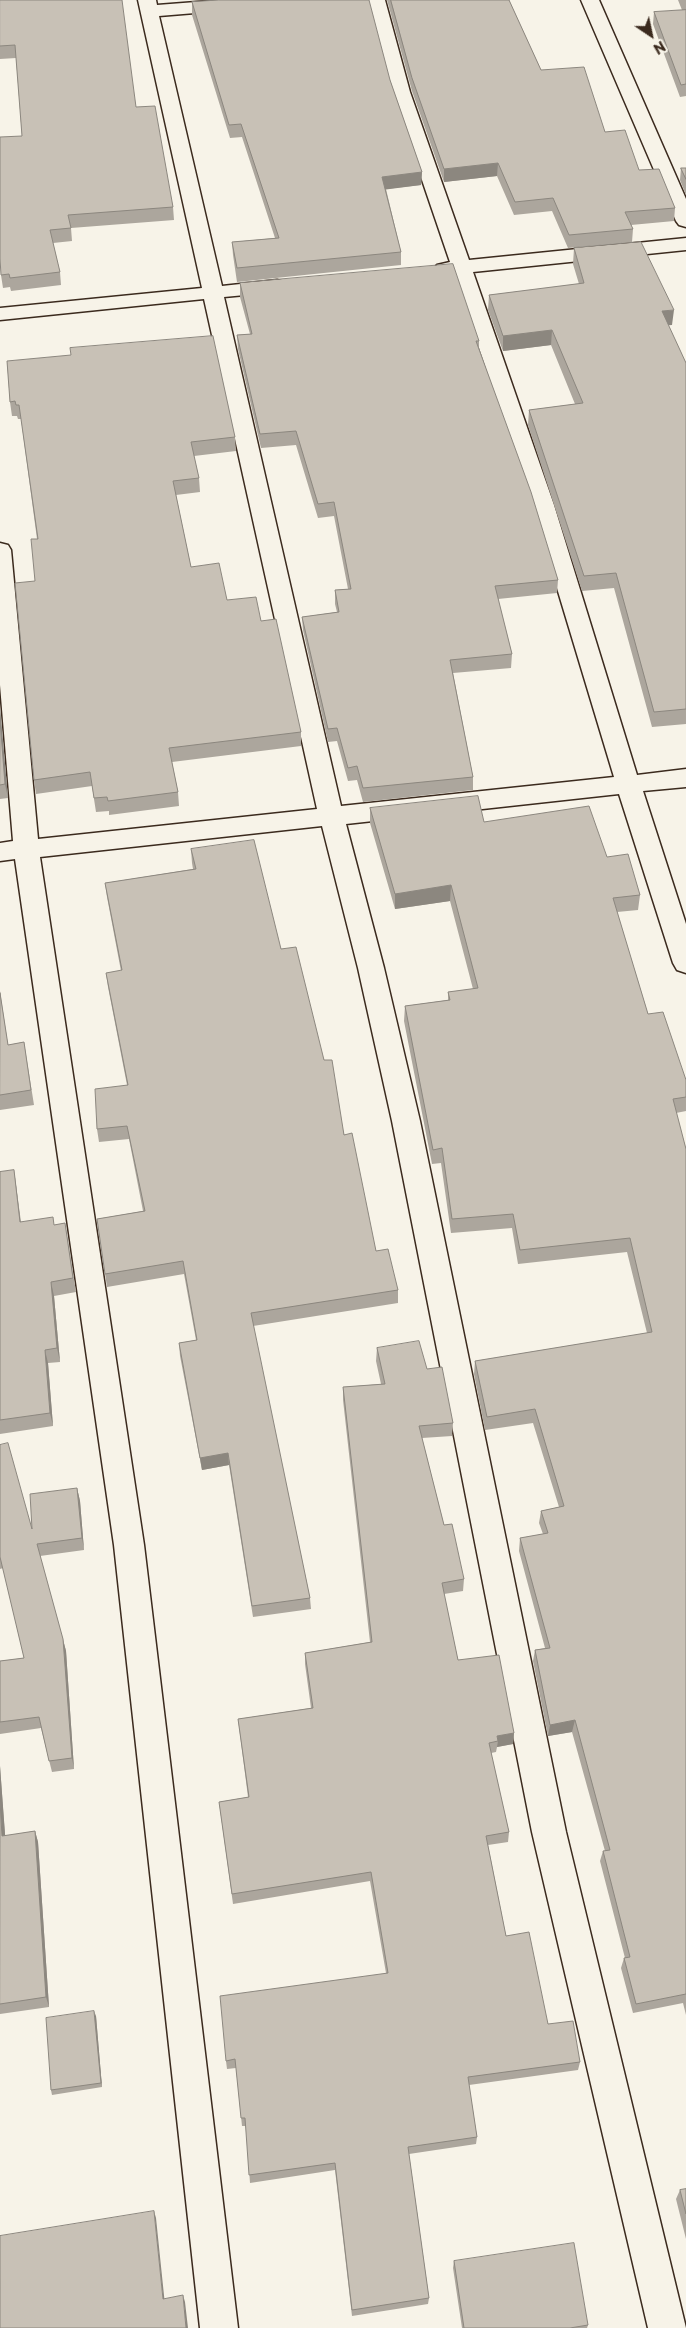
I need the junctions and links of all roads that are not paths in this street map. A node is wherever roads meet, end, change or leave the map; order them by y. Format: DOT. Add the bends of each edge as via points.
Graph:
graph roads {
  1 [pos="292,0"];
  2 [pos="376,0"];
  3 [pos="590,0"];
  4 [pos="148,5"];
  5 [pos="686,221"];
  6 [pos="686,244"];
  7 [pos="460,268"];
  8 [pos="421,271"];
  9 [pos="293,284"];
  10 [pos="215,292"];
  11 [pos="0,314"];
  12 [pos="0,550"];
  13 [pos="686,778"];
  14 [pos="628,784"];
  15 [pos="331,815"];
  16 [pos="13,850"];
  17 [pos="686,963"];
  18 [pos="219,2328"];
  19 [pos="667,2328"];
  1 -- 4 [label="street"];
  2 -- 7 [label="street" via="401,92"];
  3 -- 5 [label="street"];
  4 -- 10 [label="street"];
  6 -- 7 [label="street"];
  7 -- 8 [label="street"];
  7 -- 14 [label="street" via="543,504"];
  9 -- 10 [label="street"];
  10 -- 11 [label="street"];
  10 -- 15 [label="street"];
  12 -- 16 [label="street"];
  13 -- 14 [label="street"];
  14 -- 15 [label="street"];
  14 -- 17 [label="street"];
  15 -- 16 [label="street"];
  15 -- 19 [label="street" via="406,1121 549,1832"];
  16 -- 18 [label="street" via="129,1545"];
}
